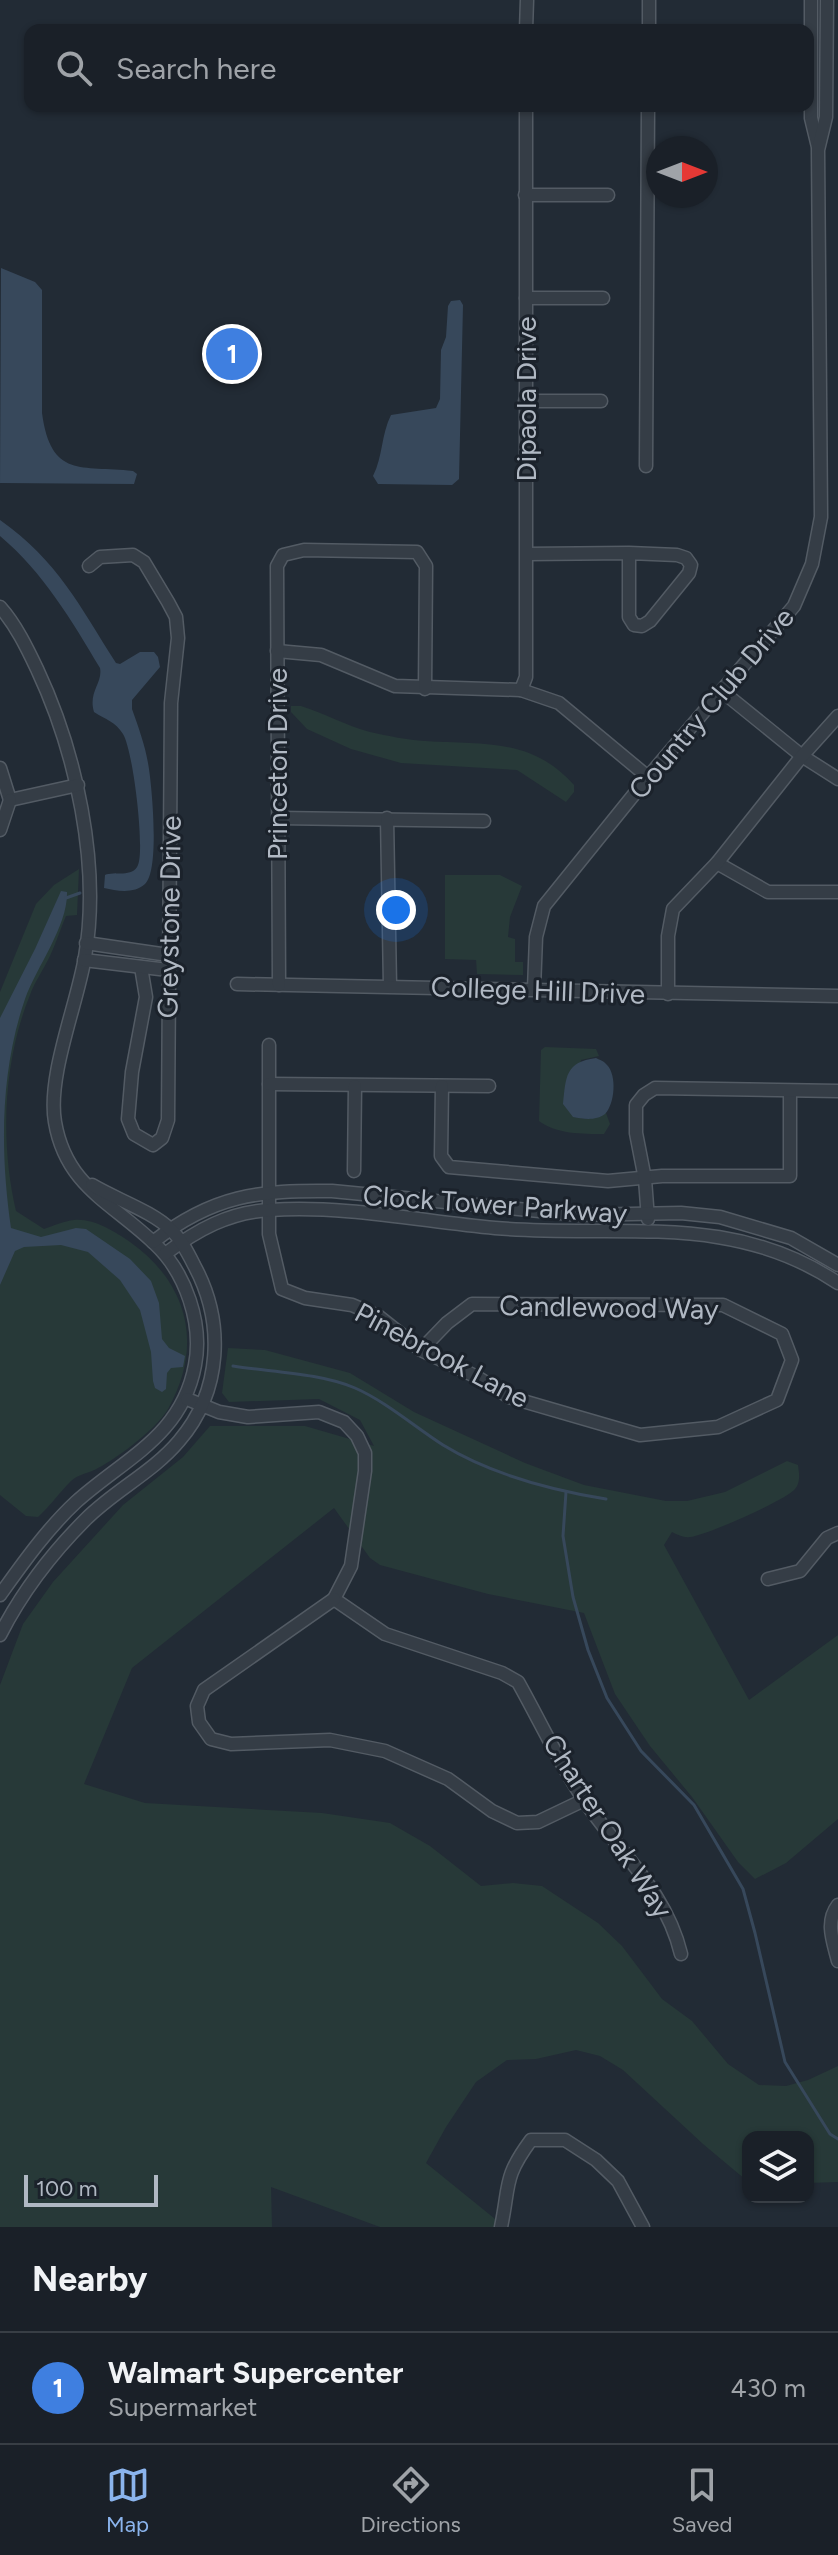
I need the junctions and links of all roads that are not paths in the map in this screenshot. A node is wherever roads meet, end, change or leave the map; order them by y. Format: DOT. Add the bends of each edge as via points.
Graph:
graph roads {
  1 [pos="527,0"];
  2 [pos="649,0"];
  3 [pos="811,0"];
  4 [pos="827,0"];
  5 [pos="526,24"];
  6 [pos="649,24"];
  7 [pos="811,24"];
  8 [pos="814,28"];
  9 [pos="827,28"];
  10 [pos="814,63"];
  11 [pos="826,63"];
  12 [pos="526,112"];
  13 [pos="648,112"];
  14 [pos="811,112"];
  15 [pos="818,150"];
  16 [pos="525,195"];
  17 [pos="608,195"];
  18 [pos="526,298"];
  19 [pos="603,298"];
  20 [pos="525,401"];
  21 [pos="601,401"];
  22 [pos="646,466"];
  23 [pos="629,553"];
  24 [pos="527,554"];
  25 [pos="89,566"];
  26 [pos="0,607"];
  27 [pos="277,651"];
  28 [pos="425,689"];
  29 [pos="521,690"];
  30 [pos="723,692"];
  31 [pos="838,716"];
  32 [pos="802,756"];
  33 [pos="0,768"];
  34 [pos="648,777"];
  35 [pos="838,779"];
  36 [pos="78,785"];
  37 [pos="10,800"];
  38 [pos="278,818"];
  39 [pos="387,818"];
  40 [pos="484,821"];
  41 [pos="0,830"];
  42 [pos="717,863"];
  43 [pos="838,892"];
  44 [pos="86,943"];
  45 [pos="168,955"];
  46 [pos="84,960"];
  47 [pos="141,967"];
  48 [pos="168,970"];
  49 [pos="237,984"];
  50 [pos="279,985"];
  51 [pos="390,986"];
  52 [pos="534,989"];
  53 [pos="668,994"];
  54 [pos="838,996"];
  55 [pos="269,1045"];
  56 [pos="269,1084"];
  57 [pos="355,1086"];
  58 [pos="442,1086"];
  59 [pos="489,1086"];
  60 [pos="790,1091"];
  61 [pos="838,1091"];
  62 [pos="354,1171"];
  63 [pos="76,1174"];
  64 [pos="645,1179"];
  65 [pos="268,1193"];
  66 [pos="269,1210"];
  67 [pos="648,1214"];
  68 [pos="170,1229"];
  69 [pos="649,1230"];
  70 [pos="153,1242"];
  71 [pos="180,1242"];
  72 [pos="165,1254"];
  73 [pos="838,1265"];
  74 [pos="838,1283"];
  75 [pos="421,1350"];
  76 [pos="792,1360"];
  77 [pos="187,1399"];
  78 [pos="202,1406"];
  79 [pos="838,1533"];
  80 [pos="30,1553"];
  81 [pos="45,1565"];
  82 [pos="768,1579"];
  83 [pos="0,1595"];
  84 [pos="334,1599"];
  85 [pos="0,1635"];
  86 [pos="584,1800"];
  87 [pos="838,1905"];
  88 [pos="681,1954"];
  89 [pos="838,1961"];
  90 [pos="501,2227"];
  91 [pos="643,2227"];
  1 -- 5 [label="street"];
  2 -- 6 [label="street"];
  3 -- 7 [label="street, Country Club Drive"];
  4 -- 9 [label="street, Country Club Drive"];
  8 -- 9 [label="street"];
  9 -- 11 [label="street, Country Club Drive"];
  10 -- 11 [label="street"];
  11 -- 15 [label="street, Country Club Drive" via="826,117"];
  12 -- 16 [label="street, Dipaola Drive"];
  13 -- 22 [label="street"];
  14 -- 15 [label="street, Country Club Drive"];
  15 -- 30 [label="street, Country Club Drive" via="821,517 812,564 794,606"];
  16 -- 17 [label="street"];
  16 -- 18 [label="street, Dipaola Drive"];
  18 -- 19 [label="street"];
  18 -- 20 [label="street, Dipaola Drive"];
  20 -- 21 [label="street"];
  20 -- 24 [label="street, Dipaola Drive" via="532,480"];
  23 -- 23 [label="street" via="629,617 642,626 691,565 683,556"];
  23 -- 24 [label="street"];
  24 -- 29 [label="street, Dipaola Drive" via="526,677"];
  25 -- 45 [label="street, Greystone Drive" via="100,557 133,555 144,562 176,617"];
  26 -- 36 [label="street" via="47,690"];
  27 -- 28 [label="street" via="321,655 395,686"];
  27 -- 28 [label="street, Princeton Drive" via="277,566 283,555 417,552 426,566"];
  27 -- 38 [label="street, Princeton Drive"];
  28 -- 29 [label="street"];
  29 -- 34 [label="street" via="559,703"];
  30 -- 32 [label="street"];
  30 -- 34 [label="street, Country Club Drive"];
  31 -- 32 [label="street"];
  32 -- 35 [label="street"];
  32 -- 42 [label="street"];
  33 -- 37 [label="street"];
  34 -- 52 [label="street, Country Club Drive" via="544,906"];
  36 -- 37 [label="street"];
  36 -- 44 [label="street" via="88,869"];
  37 -- 41 [label="street"];
  38 -- 39 [label="street"];
  38 -- 50 [label="street, Princeton Drive"];
  39 -- 40 [label="street"];
  39 -- 51 [label="street"];
  42 -- 43 [label="street" via="768,892"];
  42 -- 53 [label="street" via="673,909"];
  44 -- 45 [label="street"];
  44 -- 46 [label="street"];
  45 -- 48 [label="street, Greystone Drive"];
  46 -- 47 [label="street"];
  46 -- 63 [label="street" via="54,1082 55,1120 63,1152"];
  47 -- 48 [label="street"];
  47 -- 48 [label="street, Greystone Drive" via="146,997 128,1119 134,1134 153,1145 162,1138 168,1120"];
  49 -- 50 [label="street, College Hill Drive"];
  50 -- 51 [label="street, College Hill Drive"];
  51 -- 52 [label="street, College Hill Drive"];
  52 -- 53 [label="street, College Hill Drive"];
  53 -- 54 [label="street, College Hill Drive"];
  55 -- 56 [label="street"];
  56 -- 57 [label="street"];
  56 -- 65 [label="street"];
  57 -- 58 [label="street"];
  57 -- 62 [label="street"];
  58 -- 59 [label="street"];
  58 -- 64 [label="street" via="441,1156 449,1167 565,1179"];
  60 -- 61 [label="street"];
  60 -- 64 [label="street" via="790,1176"];
  60 -- 64 [label="street" via="655,1088 636,1105"];
  63 -- 68 [label="street"];
  63 -- 70 [label="street" via="106,1206"];
  64 -- 67 [label="street"];
  65 -- 66 [label="street"];
  65 -- 67 [label="street, Clock Tower Parkway" via="332,1191 580,1215"];
  65 -- 68 [label="street, Clock Tower Parkway" via="215,1204"];
  66 -- 69 [label="street, Clock Tower Parkway" via="380,1214 494,1228"];
  66 -- 71 [label="street, Clock Tower Parkway" via="232,1216"];
  66 -- 75 [label="street, Pinebrook Lane" via="282,1289 378,1316"];
  67 -- 69 [label="street"];
  67 -- 73 [label="street, Clock Tower Parkway" via="681,1213 747,1224 791,1238"];
  68 -- 70 [label="street, Clock Tower Parkway"];
  68 -- 71 [label="street"];
  69 -- 74 [label="street, Clock Tower Parkway" via="754,1243 787,1254"];
  70 -- 72 [label="street"];
  71 -- 72 [label="street, Clock Tower Parkway"];
  71 -- 78 [label="street" via="212,1309 215,1366"];
  72 -- 77 [label="street" via="194,1314 196,1364"];
  75 -- 76 [label="street, Candlewood Way" via="472,1304 723,1305 782,1334"];
  75 -- 76 [label="street, Pinebrook Lane" via="509,1397 640,1435 718,1427 777,1400"];
  77 -- 78 [label="street"];
  77 -- 80 [label="street" via="147,1447 75,1504"];
  78 -- 81 [label="street" via="159,1462 88,1517"];
  78 -- 84 [label="street" via="256,1418 319,1412 344,1422 357,1436 365,1453 365,1471 351,1566"];
  79 -- 82 [label="street" via="827,1538 800,1571"];
  80 -- 81 [label="street"];
  80 -- 83 [label="street"];
  81 -- 85 [label="street"];
  84 -- 86 [label="street, Charter Oak Way" via="385,1634 518,1682"];
  84 -- 86 [label="street" via="204,1690 197,1706 199,1722 211,1739 231,1744 330,1740 385,1751 448,1779 517,1823 538,1822"];
  86 -- 88 [label="street, Charter Oak Way" via="650,1885 674,1927"];
  87 -- 89 [label="street" via="829,1926"];
  90 -- 91 [label="street" via="513,2164 531,2140 565,2140 618,2181"];
}
